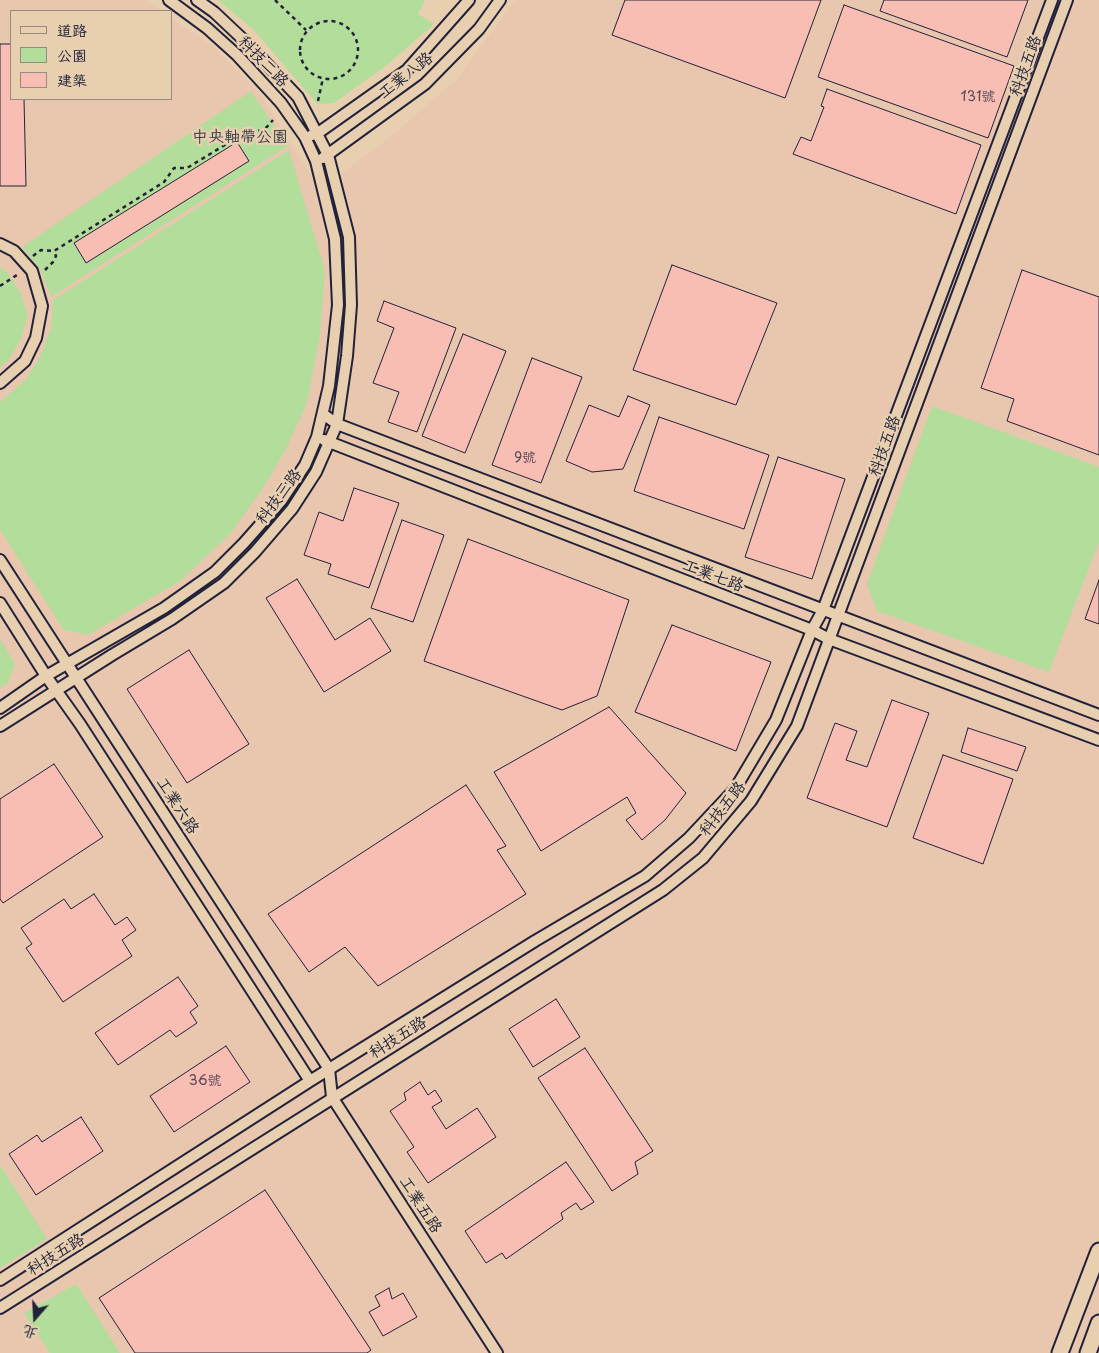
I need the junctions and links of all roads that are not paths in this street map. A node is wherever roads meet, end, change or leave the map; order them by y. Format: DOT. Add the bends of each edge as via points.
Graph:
graph roads {
  1 [pos="169,0"];
  2 [pos="197,0"];
  3 [pos="469,0"];
  4 [pos="500,0"];
  5 [pos="1052,0"];
  6 [pos="1067,0"];
  7 [pos="318,133"];
  8 [pos="305,137"];
  9 [pos="328,155"];
  10 [pos="316,161"];
  11 [pos="0,244"];
  12 [pos="0,383"];
  13 [pos="323,414"];
  14 [pos="337,424"];
  15 [pos="316,437"];
  16 [pos="329,442"];
  17 [pos="0,560"];
  18 [pos="0,602"];
  19 [pos="823,610"];
  20 [pos="838,615"];
  21 [pos="812,630"];
  22 [pos="829,639"];
  23 [pos="67,664"];
  24 [pos="46,676"];
  25 [pos="76,678"];
  26 [pos="56,691"];
  27 [pos="0,708"];
  28 [pos="1099,715"];
  29 [pos="0,726"];
  30 [pos="1099,740"];
  31 [pos="329,1069"];
  32 [pos="310,1081"];
  33 [pos="332,1097"];
  34 [pos="1099,1251"];
  35 [pos="0,1280"];
  36 [pos="0,1308"];
  37 [pos="1099,1323"];
  38 [pos="497,1353"];
  39 [pos="1060,1353"];
  40 [pos="1088,1353"];
  1 -- 8 [label="street, 科技二路" via="237,55 281,103"];
  2 -- 7 [label="street, 科技二路" via="248,44 298,96"];
  3 -- 7 [label="street, 工業八路" via="407,70"];
  4 -- 9 [label="street, 工業八路" via="479,29 425,84"];
  5 -- 19 [label="street, 科技五路"];
  6 -- 20 [label="street, 科技五路"];
  7 -- 8 [label="street, 工業八路"];
  7 -- 9 [label="street, 科技二路"];
  8 -- 10 [label="street, 科技二路"];
  9 -- 10 [label="street, 工業八路"];
  9 -- 14 [label="street, 科技三路" via="349,237 351,305 348,356"];
  10 -- 13 [label="street, 科技三路" via="335,239 338,304 333,362"];
  11 -- 12 [label="street" via="14,251 32,271 42,306 36,338 25,361"];
  13 -- 14 [label="street, 工業七路"];
  13 -- 15 [label="street, 科技三路"];
  14 -- 16 [label="street, 科技三路"];
  14 -- 19 [label="street, 工業七路"];
  15 -- 16 [label="street, 工業七路"];
  15 -- 23 [label="street, 科技三路" via="304,465 281,500 215,572 164,608"];
  16 -- 21 [label="street, 工業七路"];
  16 -- 25 [label="street, 科技三路" via="316,472 292,509 224,583"];
  17 -- 23 [label="street, 工業六路"];
  18 -- 24 [label="street"];
  19 -- 20 [label="street, 工業七路"];
  19 -- 21 [label="street, 科技五路"];
  20 -- 22 [label="street, 科技五路"];
  20 -- 28 [label="street, 工業七路"];
  21 -- 22 [label="street, 工業七路"];
  21 -- 31 [label="street, 科技五路" via="776,720 735,789 689,838 645,876 535,940"];
  22 -- 30 [label="street, 工業七路"];
  22 -- 33 [label="street, 科技五路" via="797,726 751,801 703,858 663,890"];
  23 -- 24 [label="street, 科技三路"];
  23 -- 25 [label="street, 工業六路"];
  24 -- 26 [label="street"];
  24 -- 27 [label="street, 科技三路"];
  25 -- 26 [label="street, 科技三路"];
  25 -- 31 [label="street, 工業六路"];
  26 -- 29 [label="street, 科技三路"];
  26 -- 32 [label="street"];
  31 -- 32 [label="street, 科技五路"];
  31 -- 33 [label="street, 工業五路"];
  32 -- 35 [label="street, 科技五路"];
  33 -- 36 [label="street, 科技五路"];
  33 -- 38 [label="street, 工業五路"];
  34 -- 39 [label="street"];
  37 -- 40 [label="street"];
}
